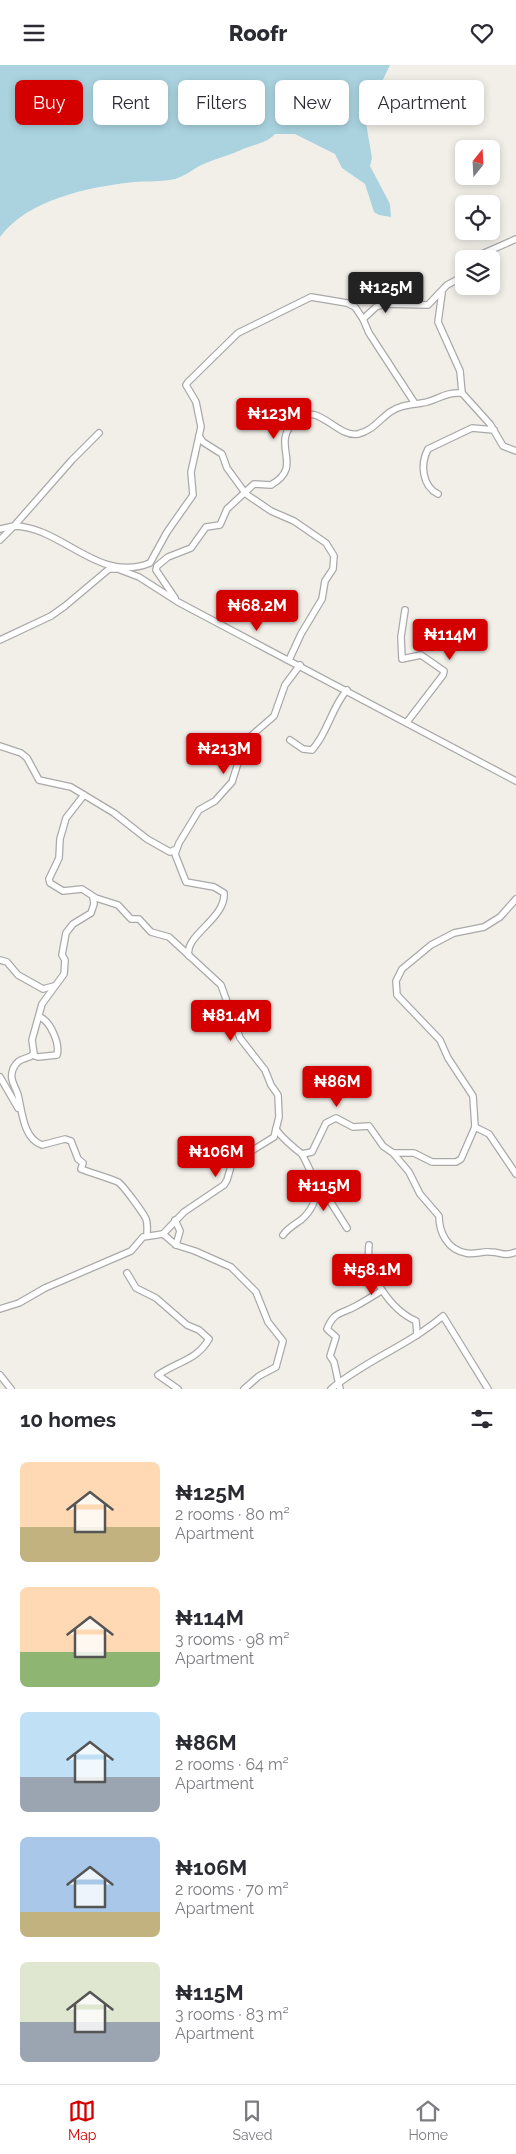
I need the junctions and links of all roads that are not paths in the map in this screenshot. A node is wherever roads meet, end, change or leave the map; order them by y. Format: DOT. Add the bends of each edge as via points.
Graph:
graph roads {
  1 [pos="516,239"];
  2 [pos="491,250"];
  3 [pos="455,281"];
  4 [pos="443,288"];
  5 [pos="363,319"];
  6 [pos="462,393"];
  7 [pos="414,402"];
  8 [pos="494,430"];
  9 [pos="99,433"];
  10 [pos="199,436"];
  11 [pos="516,451"];
  12 [pos="246,494"];
  13 [pos="438,494"];
  14 [pos="23,515"];
  15 [pos="14,526"];
  16 [pos="28,526"];
  17 [pos="0,529"];
  18 [pos="0,540"];
  19 [pos="118,569"];
  20 [pos="178,602"];
  21 [pos="405,610"];
  22 [pos="1,642"];
  23 [pos="289,660"];
  24 [pos="300,665"];
  25 [pos="347,690"];
  26 [pos="407,721"];
  27 [pos="290,740"];
  28 [pos="0,746"];
  29 [pos="516,781"];
  30 [pos="84,795"];
  31 [pos="176,849"];
  32 [pos="93,897"];
  33 [pos="516,899"];
  34 [pos="188,956"];
  35 [pos="0,960"];
  36 [pos="54,986"];
  37 [pos="40,1017"];
  38 [pos="32,1055"];
  39 [pos="0,1077"];
  40 [pos="19,1109"];
  41 [pos="475,1127"];
  42 [pos="276,1129"];
  43 [pos="393,1153"];
  44 [pos="403,1153"];
  45 [pos="302,1154"];
  46 [pos="402,1163"];
  47 [pos="516,1174"];
  48 [pos="315,1184"];
  49 [pos="175,1221"];
  50 [pos="347,1228"];
  51 [pos="163,1234"];
  52 [pos="147,1235"];
  53 [pos="283,1235"];
  54 [pos="176,1245"];
  55 [pos="369,1245"];
  56 [pos="516,1252"];
  57 [pos="128,1273"];
  58 [pos="381,1291"];
  59 [pos="0,1309"];
  60 [pos="416,1335"];
  61 [pos="0,1375"];
  62 [pos="339,1386"];
  63 [pos="11,1389"];
  64 [pos="178,1389"];
  65 [pos="244,1389"];
  66 [pos="331,1389"];
  67 [pos="488,1389"];
  1 -- 2 [label="street"];
  3 -- 4 [label="street"];
  4 -- 5 [label="street" via="428,305 384,304"];
  4 -- 6 [label="street" via="438,322 460,371"];
  5 -- 7 [label="street"];
  5 -- 10 [label="street" via="355,307 347,303 311,297 238,333 186,385 199,416"];
  6 -- 7 [label="street" via="452,392 422,403"];
  6 -- 8 [label="street"];
  7 -- 12 [label="street" via="389,412 375,426 357,434 344,431 325,418 308,414 298,418 287,429 284,439 286,472 271,485 254,484"];
  8 -- 11 [label="street" via="503,446"];
  8 -- 13 [label="street" via="472,428 428,449 424,461 427,485"];
  9 -- 14 [label="street"];
  10 -- 12 [label="street" via="222,454 226,468"];
  10 -- 19 [label="street" via="191,472 191,501 167,532 150,563 132,569"];
  12 -- 20 [label="street" via="227,509 220,525 206,527 191,548 168,557 157,566 156,570"];
  12 -- 23 [label="street" via="326,543 334,556 333,569 325,581 322,599"];
  14 -- 15 [label="street"];
  14 -- 16 [label="street"];
  15 -- 16 [label="street"];
  15 -- 17 [label="street"];
  15 -- 18 [label="street"];
  16 -- 19 [label="street"];
  19 -- 20 [label="street" via="139,577"];
  19 -- 22 [label="street" via="104,571 65,606"];
  20 -- 23 [label="street"];
  21 -- 26 [label="street" via="402,659 421,655 444,671"];
  23 -- 24 [label="street"];
  24 -- 25 [label="street"];
  24 -- 31 [label="street" via="285,685 274,716 243,747 232,782 215,801 199,810"];
  25 -- 26 [label="street"];
  25 -- 27 [label="street" via="337,701 312,750 303,749"];
  26 -- 29 [label="street"];
  28 -- 30 [label="street" via="27,758 39,780 64,784"];
  30 -- 31 [label="street" via="159,847 170,852"];
  30 -- 32 [label="street" via="66,817 59,858 49,881 63,891 82,889"];
  31 -- 34 [label="street" via="177,861 186,882 214,887 224,893 211,922 190,943"];
  32 -- 34 [label="street" via="118,905 131,919 139,919 151,932 169,937"];
  32 -- 36 [label="street" via="90,913 73,923 66,933 62,955 64,974"];
  33 -- 41 [label="street" via="500,917 484,927 454,933 431,945 402,969 396,981 397,995 440,1040 451,1064 471,1089"];
  34 -- 42 [label="street" via="221,985 240,1038 265,1070 278,1095 280,1113"];
  35 -- 36 [label="street" via="43,989"];
  36 -- 37 [label="street" via="42,1004"];
  37 -- 38 [label="street" via="32,1039"];
  37 -- 38 [label="street" via="49,1024 58,1044 57,1055"];
  38 -- 40 [label="street" via="18,1061 12,1073"];
  39 -- 40 [label="street"];
  40 -- 52 [label="street" via="26,1127 39,1144 68,1139 83,1163 81,1169 121,1185 143,1213"];
  41 -- 44 [label="street" via="462,1157 456,1162 432,1162 414,1153"];
  41 -- 47 [label="street" via="489,1134"];
  42 -- 45 [label="street"];
  42 -- 49 [label="street" via="274,1137 232,1163 224,1185"];
  43 -- 44 [label="street"];
  43 -- 45 [label="street" via="383,1146 369,1126 353,1127 336,1118 326,1123 312,1152"];
  43 -- 46 [label="street"];
  44 -- 46 [label="street"];
  45 -- 48 [label="street"];
  46 -- 56 [label="street" via="420,1194 439,1216 439,1228 452,1247 468,1254 488,1251 506,1256"];
  48 -- 50 [label="street"];
  48 -- 53 [label="street" via="316,1202 312,1209"];
  49 -- 51 [label="street"];
  49 -- 54 [label="street" via="180,1231"];
  51 -- 52 [label="street"];
  51 -- 54 [label="street"];
  52 -- 59 [label="street" via="131,1251"];
  54 -- 65 [label="street" via="231,1267 256,1292 268,1322 283,1341 276,1367"];
  55 -- 58 [label="street" via="368,1253"];
  57 -- 64 [label="street" via="136,1289 156,1298 209,1339 192,1358 158,1375"];
  58 -- 60 [label="street" via="416,1321"];
  58 -- 62 [label="street" via="331,1319 327,1329 336,1337 330,1356"];
  60 -- 62 [label="street" via="364,1365"];
  60 -- 67 [label="street" via="443,1316"];
  61 -- 63 [label="street"];
  62 -- 66 [label="street"];
}
